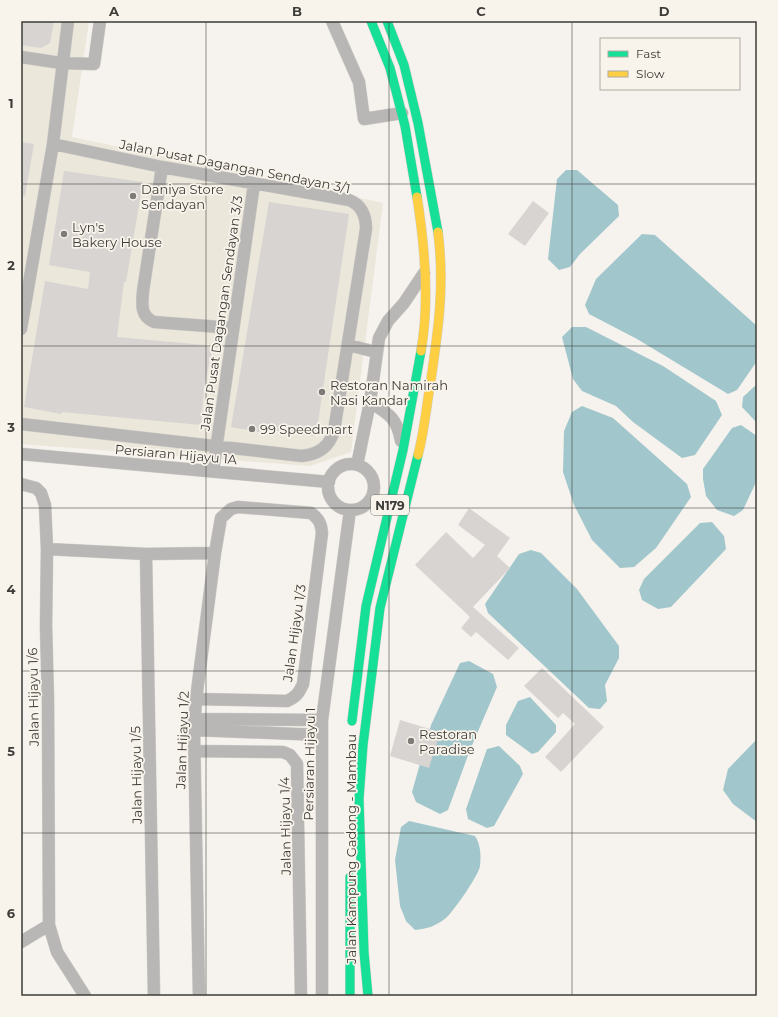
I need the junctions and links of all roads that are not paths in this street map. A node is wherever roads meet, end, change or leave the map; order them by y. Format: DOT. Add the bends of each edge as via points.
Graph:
graph roads {
  1 [pos="68,21"];
  2 [pos="100,21"];
  3 [pos="332,21"];
  4 [pos="371,21"];
  5 [pos="387,21"];
  6 [pos="21,57"];
  7 [pos="61,63"];
  8 [pos="402,113"];
  9 [pos="53,144"];
  10 [pos="162,168"];
  11 [pos="254,184"];
  12 [pos="425,272"];
  13 [pos="233,328"];
  14 [pos="21,329"];
  15 [pos="348,345"];
  16 [pos="376,352"];
  17 [pos="370,402"];
  18 [pos="21,424"];
  19 [pos="216,446"];
  20 [pos="403,450"];
  21 [pos="21,454"];
  22 [pos="357,465"];
  23 [pos="213,471"];
  24 [pos="329,482"];
  25 [pos="21,484"];
  26 [pos="272,509"];
  27 [pos="350,510"];
  28 [pos="47,549"];
  29 [pos="215,553"];
  30 [pos="146,554"];
  31 [pos="196,699"];
  32 [pos="322,720"];
  33 [pos="194,725"];
  34 [pos="352,727"];
  35 [pos="321,735"];
  36 [pos="194,751"];
  37 [pos="350,869"];
  38 [pos="49,925"];
  39 [pos="21,942"];
  40 [pos="85,996"];
  41 [pos="154,996"];
  42 [pos="198,996"];
  43 [pos="301,996"];
  44 [pos="322,996"];
  45 [pos="350,996"];
  46 [pos="368,996"];
  1 -- 7 [label="street"];
  2 -- 7 [label="street" via="94,64"];
  3 -- 8 [label="street" via="359,82 364,119"];
  4 -- 8 [label="main road, Jalan Kampung Gadong - Mambau / N179" via="390,68"];
  5 -- 46 [label="main road, Jalan Kampung Gadong - Mambau / N179" via="404,65 418,123 437,223 442,289 438,334 420,447 380,608 362,745 359,799"];
  6 -- 7 [label="street"];
  7 -- 9 [label="street"];
  8 -- 12 [label="main road, Jalan Kampung Gadong - Mambau / N179" via="423,233"];
  9 -- 10 [label="street, Jalan Pusat Dagangan Sendayan 3/1"];
  9 -- 14 [label="street"];
  10 -- 11 [label="street, Jalan Pusat Dagangan Sendayan 3/1"];
  10 -- 13 [label="street" via="142,291 144,315 154,322"];
  11 -- 13 [label="street, Jalan Pusat Dagangan Sendayan 3/3"];
  11 -- 15 [label="street, Jalan Pusat Dagangan Sendayan 3/1" via="349,200 360,208 366,221 366,229"];
  12 -- 16 [label="street" via="388,321 379,338"];
  12 -- 20 [label="main road, Jalan Kampung Gadong - Mambau / N179" via="424,334"];
  13 -- 19 [label="street, Jalan Pusat Dagangan Sendayan 3/3"];
  15 -- 16 [label="street"];
  15 -- 19 [label="street, Jalan Pusat Dagangan Sendayan 3/1" via="334,431 331,440 320,452 302,456"];
  16 -- 17 [label="street"];
  17 -- 20 [label="street" via="397,423"];
  17 -- 22 [label="street"];
  18 -- 19 [label="street, Jalan Pusat Dagangan Sendayan 3/1"];
  19 -- 23 [label="street, Jalan Pusat Dagangan Sendayan 3/3"];
  20 -- 34 [label="main road, Jalan Kampung Gadong - Mambau / N179" via="366,606"];
  21 -- 23 [label="street, Persiaran Hijayu 1A"];
  22 -- 24 [label="street" via="350,464 336,470"];
  22 -- 27 [label="street" via="369,473 374,487 373,494 365,506"];
  23 -- 24 [label="street, Persiaran Hijayu 1A"];
  24 -- 27 [label="street" via="328,490 335,504"];
  25 -- 28 [label="street, Jalan Hijayu 1/6" via="36,488 44,499"];
  26 -- 29 [label="street, Jalan Hijayu 1/2" via="238,507 225,513 221,518"];
  26 -- 31 [label="street, Jalan Hijayu 1/3" via="311,513 321,524 322,533 300,692 287,701"];
  27 -- 32 [label="street, Persiaran Hijayu 1"];
  28 -- 30 [label="street"];
  28 -- 38 [label="street, Jalan Hijayu 1/6"];
  29 -- 30 [label="street"];
  29 -- 31 [label="street, Jalan Hijayu 1/2"];
  30 -- 41 [label="street, Jalan Hijayu 1/5"];
  31 -- 33 [label="street, Jalan Hijayu 1/2"];
  32 -- 33 [label="street"];
  32 -- 35 [label="street, Persiaran Hijayu 1"];
  33 -- 35 [label="street"];
  33 -- 36 [label="street, Jalan Hijayu 1/2"];
  35 -- 44 [label="street, Persiaran Hijayu 1"];
  36 -- 42 [label="street, Jalan Hijayu 1/2"];
  36 -- 43 [label="street, Jalan Hijayu 1/4" via="283,752 290,755 297,764"];
  37 -- 45 [label="main road, Jalan Kampung Gadong - Mambau"];
  38 -- 39 [label="street"];
  38 -- 40 [label="street, Jalan Hijayu 1/6" via="57,952"];
}
